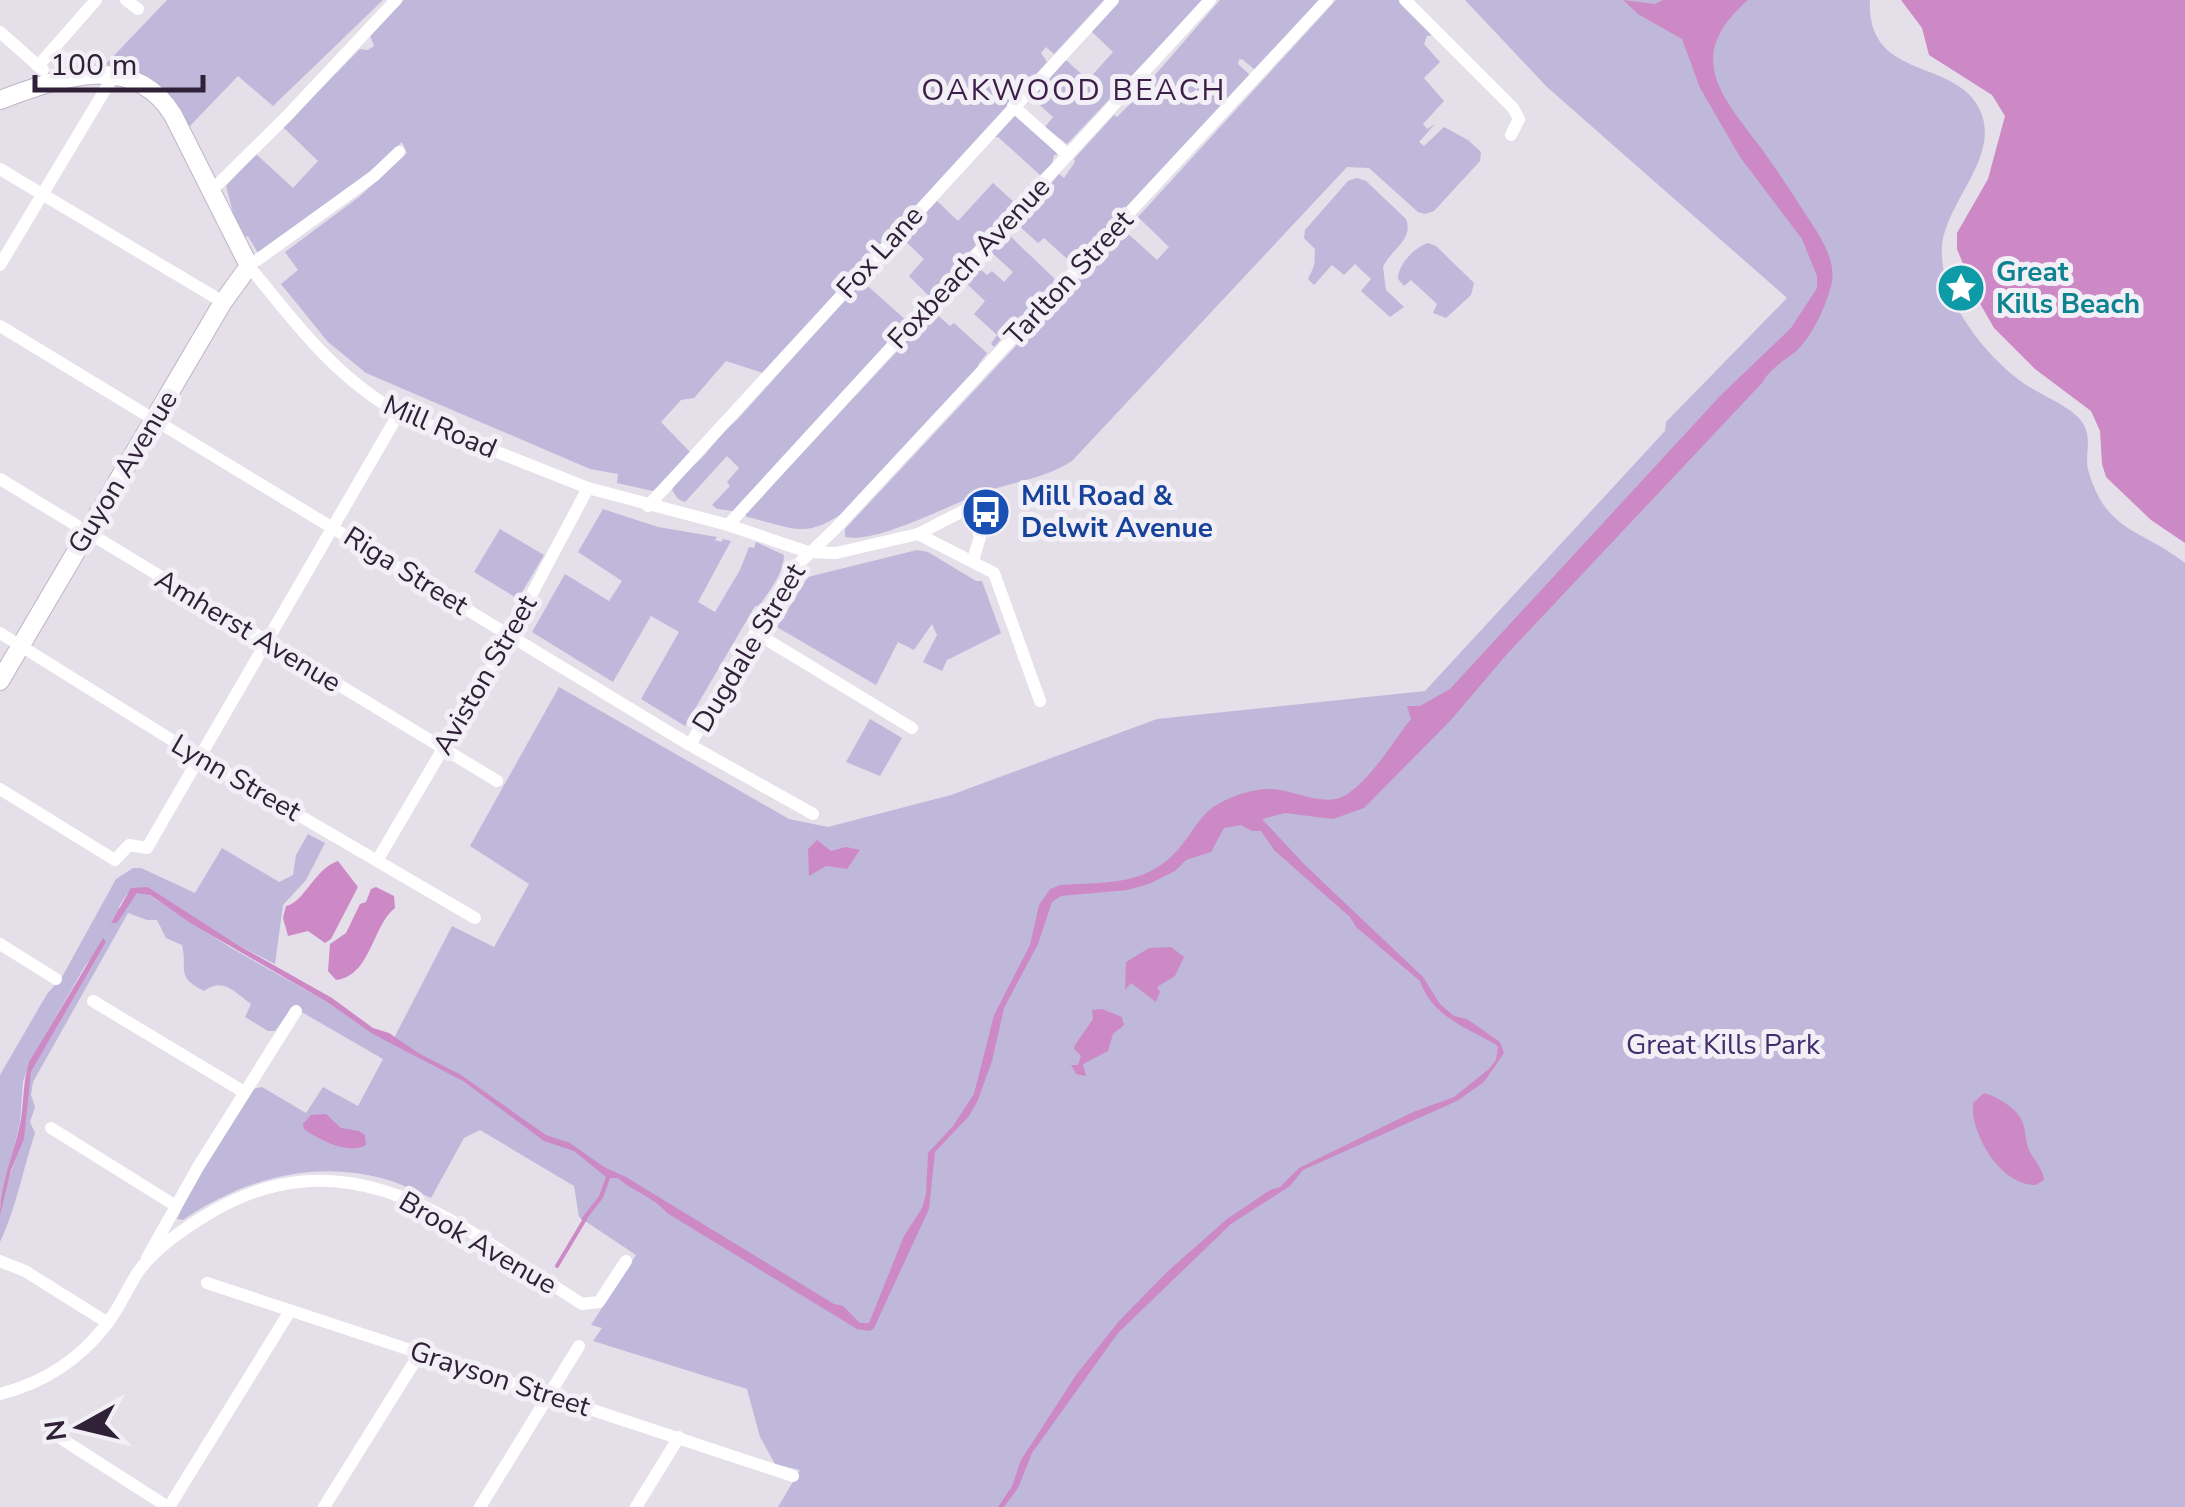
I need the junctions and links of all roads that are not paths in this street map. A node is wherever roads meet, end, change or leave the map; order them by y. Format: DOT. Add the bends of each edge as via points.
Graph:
graph roads {
  1 [pos="96,0"];
  2 [pos="396,0"];
  3 [pos="1113,0"];
  4 [pos="1210,0"];
  5 [pos="1327,0"];
  6 [pos="1405,0"];
  7 [pos="0,32"];
  8 [pos="38,66"];
  9 [pos="114,75"];
  10 [pos="54,80"];
  11 [pos="0,100"];
  12 [pos="1013,106"];
  13 [pos="1511,135"];
  14 [pos="399,152"];
  15 [pos="1068,155"];
  16 [pos="0,169"];
  17 [pos="211,191"];
  18 [pos="42,195"];
  19 [pos="0,266"];
  20 [pos="249,266"];
  21 [pos="222,302"];
  22 [pos="0,326"];
  23 [pos="399,413"];
  24 [pos="154,419"];
  25 [pos="0,479"];
  26 [pos="588,488"];
  27 [pos="648,506"];
  28 [pos="728,525"];
  29 [pos="335,527"];
  30 [pos="88,532"];
  31 [pos="918,534"];
  32 [pos="808,552"];
  33 [pos="974,560"];
  34 [pos="0,633"];
  35 [pos="756,633"];
  36 [pos="510,635"];
  37 [pos="266,642"];
  38 [pos="21,646"];
  39 [pos="0,681"];
  40 [pos="1040,701"];
  41 [pos="912,728"];
  42 [pos="690,744"];
  43 [pos="442,749"];
  44 [pos="198,758"];
  45 [pos="497,781"];
  46 [pos="0,789"];
  47 [pos="812,814"];
  48 [pos="378,860"];
  49 [pos="476,918"];
  50 [pos="0,944"];
  51 [pos="56,979"];
  52 [pos="93,1000"];
  53 [pos="296,1011"];
  54 [pos="244,1092"];
  55 [pos="50,1128"];
  56 [pos="176,1206"];
  57 [pos="167,1221"];
  58 [pos="194,1222"];
  59 [pos="0,1261"];
  60 [pos="626,1262"];
  61 [pos="140,1268"];
  62 [pos="207,1283"];
  63 [pos="290,1311"];
  64 [pos="108,1323"];
  65 [pos="578,1346"];
  66 [pos="420,1353"];
  67 [pos="0,1394"];
  68 [pos="550,1395"];
  69 [pos="54,1434"];
  70 [pos="679,1437"];
  71 [pos="792,1476"];
  72 [pos="168,1507"];
  73 [pos="324,1507"];
  74 [pos="480,1507"];
  75 [pos="636,1507"];
  1 -- 8 [label="street"];
  2 -- 17 [label="street"];
  3 -- 12 [label="street, Fox Lane"];
  4 -- 15 [label="street, Foxbeach Avenue"];
  5 -- 32 [label="street, Tarlton Street"];
  6 -- 13 [label="street" via="1513,108 1519,119"];
  7 -- 8 [label="street"];
  8 -- 10 [label="street"];
  9 -- 10 [label="street"];
  9 -- 17 [label="street, Mill Road" via="145,86 167,105"];
  9 -- 18 [label="street"];
  10 -- 11 [label="street"];
  12 -- 15 [label="street"];
  12 -- 27 [label="street, Fox Lane"];
  14 -- 20 [label="street"];
  15 -- 28 [label="street, Foxbeach Avenue"];
  16 -- 18 [label="street"];
  17 -- 20 [label="street, Mill Road"];
  18 -- 19 [label="street"];
  18 -- 21 [label="street"];
  20 -- 21 [label="street, Guyon Avenue"];
  20 -- 23 [label="street, Mill Road" via="323,357"];
  21 -- 24 [label="street, Guyon Avenue"];
  22 -- 24 [label="street, Riga Street"];
  23 -- 26 [label="street, Mill Road"];
  23 -- 29 [label="street"];
  24 -- 29 [label="street, Riga Street"];
  24 -- 30 [label="street, Guyon Avenue"];
  25 -- 30 [label="street, Amherst Avenue"];
  26 -- 27 [label="street, Mill Road"];
  26 -- 36 [label="street, Aviston Street"];
  27 -- 28 [label="street, Mill Road"];
  28 -- 32 [label="street, Mill Road"];
  29 -- 36 [label="street, Riga Street"];
  29 -- 37 [label="street"];
  30 -- 37 [label="street, Amherst Avenue"];
  30 -- 38 [label="street, Guyon Avenue"];
  31 -- 32 [label="street, Mill Road" via="836,553"];
  31 -- 33 [label="street"];
  31 -- 33 [label="street, Mill Road" via="971,508 980,536"];
  32 -- 35 [label="street, Dugdale Street"];
  33 -- 40 [label="street" via="994,573"];
  34 -- 38 [label="street, Lynn Street"];
  35 -- 41 [label="street"];
  35 -- 42 [label="street, Dugdale Street"];
  36 -- 42 [label="street, Riga Street"];
  36 -- 43 [label="street, Aviston Street"];
  37 -- 43 [label="street, Amherst Avenue"];
  37 -- 44 [label="street"];
  38 -- 39 [label="street, Guyon Avenue"];
  38 -- 44 [label="street, Lynn Street"];
  42 -- 47 [label="street, Riga Street"];
  43 -- 45 [label="street, Amherst Avenue"];
  43 -- 48 [label="street, Aviston Street"];
  44 -- 46 [label="street" via="148,848 129,845 115,860"];
  44 -- 48 [label="street, Lynn Street"];
  48 -- 49 [label="street, Lynn Street"];
  50 -- 51 [label="street"];
  52 -- 54 [label="street"];
  53 -- 54 [label="street"];
  54 -- 56 [label="street"];
  55 -- 56 [label="street"];
  56 -- 57 [label="street"];
  57 -- 58 [label="street"];
  57 -- 61 [label="street"];
  58 -- 60 [label="street, Brook Avenue" via="262,1189 347,1182 422,1203 582,1304 600,1302"];
  58 -- 61 [label="street, Brook Avenue"];
  59 -- 64 [label="street" via="26,1270"];
  61 -- 64 [label="street, Brook Avenue"];
  62 -- 63 [label="street, Grayson Street"];
  63 -- 66 [label="street, Grayson Street"];
  63 -- 72 [label="street"];
  64 -- 67 [label="street, Brook Avenue" via="52,1375"];
  65 -- 68 [label="street"];
  66 -- 68 [label="street, Grayson Street"];
  66 -- 73 [label="street"];
  68 -- 70 [label="street, Grayson Street"];
  68 -- 74 [label="street"];
  69 -- 72 [label="street"];
  70 -- 71 [label="street, Grayson Street"];
  70 -- 75 [label="street"];
}
